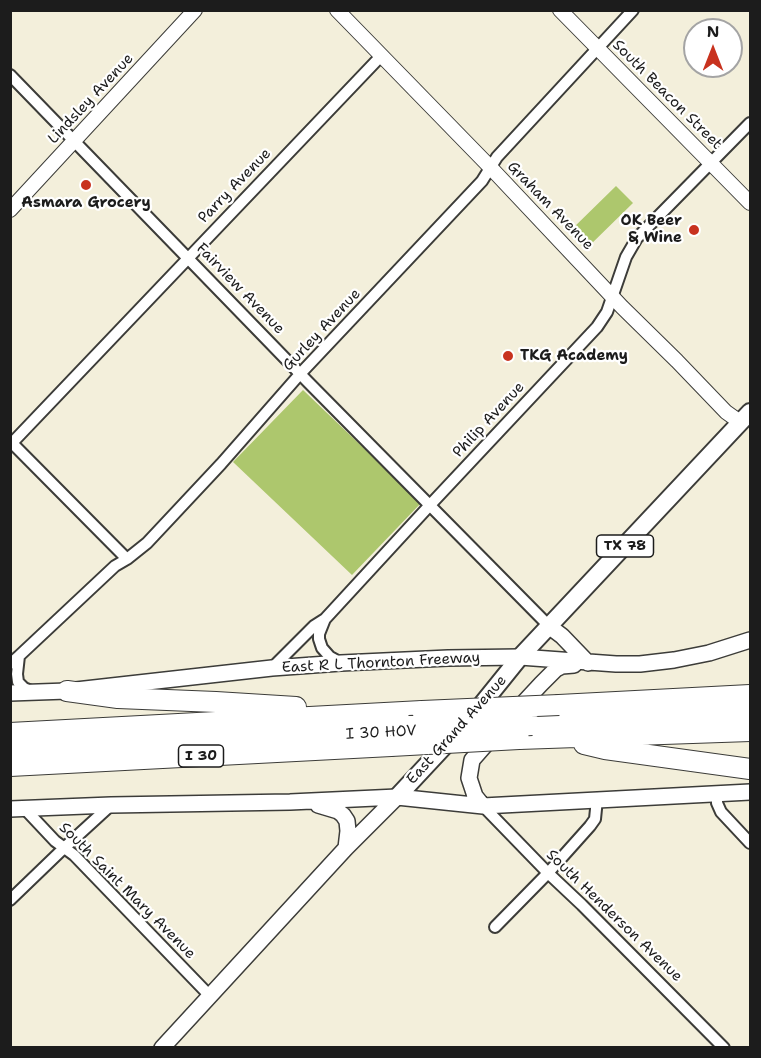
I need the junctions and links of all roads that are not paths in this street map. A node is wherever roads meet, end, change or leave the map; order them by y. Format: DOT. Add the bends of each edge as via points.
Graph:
graph roads {
  1 [pos="195,10"];
  2 [pos="337,10"];
  3 [pos="560,10"];
  4 [pos="633,10"];
  5 [pos="597,49"];
  6 [pos="381,56"];
  7 [pos="10,75"];
  8 [pos="750,123"];
  9 [pos="74,141"];
  10 [pos="712,163"];
  11 [pos="491,168"];
  12 [pos="750,203"];
  13 [pos="10,210"];
  14 [pos="188,257"];
  15 [pos="612,296"];
  16 [pos="300,374"];
  17 [pos="747,421"];
  18 [pos="11,442"];
  19 [pos="430,505"];
  20 [pos="127,559"];
  21 [pos="325,620"];
  22 [pos="550,627"];
  23 [pos="750,640"];
  24 [pos="520,657"];
  25 [pos="15,660"];
  26 [pos="341,663"];
  27 [pos="588,663"];
  28 [pos="272,668"];
  29 [pos="67,691"];
  30 [pos="34,692"];
  31 [pos="10,693"];
  32 [pos="750,695"];
  33 [pos="750,709"];
  34 [pos="383,713"];
  35 [pos="750,713"];
  36 [pos="529,728"];
  37 [pos="750,730"];
  38 [pos="10,733"];
  39 [pos="402,735"];
  40 [pos="558,737"];
  41 [pos="10,747"];
  42 [pos="10,752"];
  43 [pos="36,765"];
  44 [pos="10,766"];
  45 [pos="750,769"];
  46 [pos="10,774"];
  47 [pos="750,792"];
  48 [pos="717,793"];
  49 [pos="397,797"];
  50 [pos="597,799"];
  51 [pos="306,801"];
  52 [pos="111,805"];
  53 [pos="483,806"];
  54 [pos="17,809"];
  55 [pos="750,843"];
  56 [pos="64,848"];
  57 [pos="346,848"];
  58 [pos="548,873"];
  59 [pos="10,900"];
  60 [pos="495,927"];
  61 [pos="209,995"];
  62 [pos="162,1047"];
  63 [pos="724,1047"];
  1 -- 9 [label="street, Lindsley Avenue"];
  2 -- 6 [label="street, Graham Avenue"];
  3 -- 5 [label="street, South Beacon Street"];
  4 -- 5 [label="street, Gurley Avenue"];
  5 -- 10 [label="street, South Beacon Street"];
  5 -- 11 [label="street, Gurley Avenue"];
  6 -- 11 [label="street, Graham Avenue"];
  6 -- 14 [label="street, Parry Avenue"];
  7 -- 9 [label="street, Fairview Avenue"];
  8 -- 10 [label="street, Philip Avenue"];
  9 -- 13 [label="street, Lindsley Avenue"];
  9 -- 14 [label="street, Fairview Avenue"];
  10 -- 12 [label="street, South Beacon Street"];
  10 -- 15 [label="street, Philip Avenue" via="637,238"];
  11 -- 15 [label="street, Graham Avenue"];
  11 -- 16 [label="street, Gurley Avenue"];
  14 -- 16 [label="street, Fairview Avenue"];
  14 -- 18 [label="street, Parry Avenue"];
  15 -- 17 [label="street, Graham Avenue" via="726,412"];
  15 -- 19 [label="street, Philip Avenue" via="597,327"];
  16 -- 19 [label="street, Fairview Avenue"];
  16 -- 20 [label="street, Gurley Avenue" via="147,543"];
  17 -- 22 [label="main road, East Grand Avenue / TX 78"];
  18 -- 20 [label="street"];
  19 -- 21 [label="street, Philip Avenue"];
  19 -- 22 [label="street, Fairview Avenue"];
  20 -- 25 [label="street, Gurley Avenue"];
  21 -- 26 [label="street" via="319,634 322,648"];
  21 -- 28 [label="street, Philip Avenue"];
  22 -- 24 [label="main road, East Grand Avenue / TX 78"];
  22 -- 27 [label="main road"];
  23 -- 27 [label="main road, East R L Thornton Freeway" via="674,660"];
  24 -- 26 [label="main road, East R L Thornton Freeway"];
  24 -- 27 [label="main road, East R L Thornton Freeway"];
  24 -- 49 [label="main road, East Grand Avenue / TX 78"];
  25 -- 30 [label="street, Gurley Avenue" via="18,682"];
  26 -- 28 [label="main road, East R L Thornton Freeway"];
  27 -- 53 [label="main road" via="556,669 472,760 469,778"];
  28 -- 29 [label="main road, East R L Thornton Freeway"];
  29 -- 30 [label="main road, East R L Thornton Freeway"];
  29 -- 34 [label="highway" via="118,698"];
  30 -- 31 [label="main road, East R L Thornton Freeway"];
  32 -- 34 [label="highway, I 30, bridge"];
  33 -- 36 [label="highway, I 30 HOV"];
  34 -- 38 [label="highway, I 30"];
  35 -- 36 [label="highway, I 30 HOV"];
  36 -- 39 [label="highway, I 30, bridge"];
  36 -- 39 [label="highway, I 30 HOV, bridge"];
  36 -- 40 [label="highway, I 30"];
  37 -- 40 [label="highway, I 30"];
  39 -- 41 [label="highway, I 30 HOV"];
  39 -- 42 [label="highway, I 30 HOV"];
  39 -- 43 [label="highway, I 30"];
  40 -- 45 [label="highway" via="605,749"];
  43 -- 44 [label="highway, I 30"];
  43 -- 46 [label="highway"];
  47 -- 48 [label="main road"];
  48 -- 50 [label="main road"];
  48 -- 55 [label="street" via="721,812"];
  49 -- 51 [label="main road"];
  49 -- 53 [label="main road"];
  49 -- 57 [label="main road, East Grand Avenue"];
  50 -- 53 [label="main road"];
  50 -- 58 [label="street" via="595,819"];
  51 -- 52 [label="main road"];
  51 -- 57 [label="main road" via="343,815 348,831"];
  52 -- 54 [label="main road"];
  52 -- 56 [label="street"];
  53 -- 58 [label="street, South Henderson Avenue"];
  54 -- 56 [label="street, South Saint Mary Avenue"];
  56 -- 59 [label="street"];
  56 -- 61 [label="street, South Saint Mary Avenue"];
  57 -- 61 [label="main road, East Grand Avenue"];
  58 -- 60 [label="street"];
  58 -- 63 [label="street, South Henderson Avenue"];
  61 -- 62 [label="main road, East Grand Avenue"];
}
